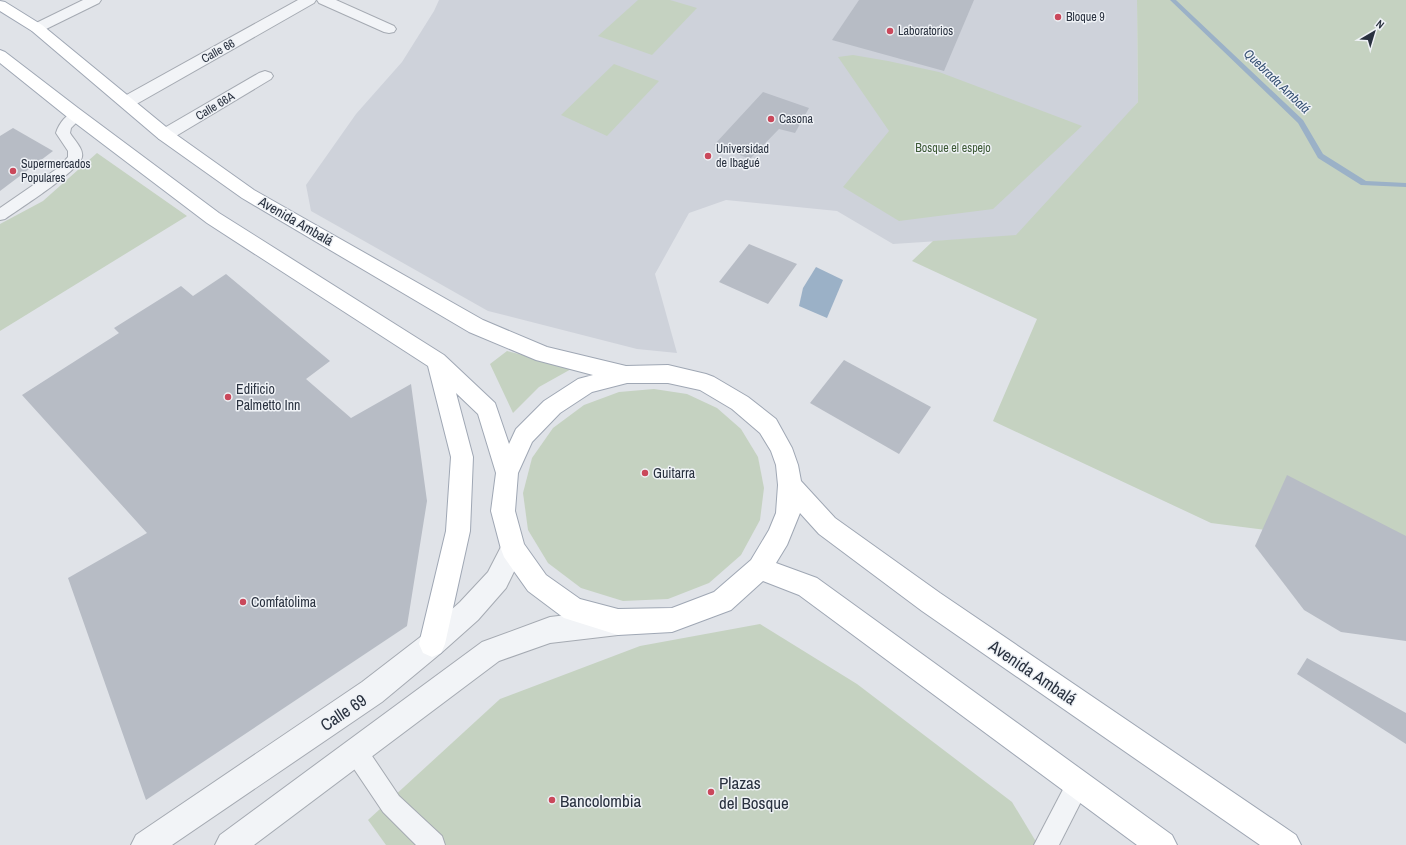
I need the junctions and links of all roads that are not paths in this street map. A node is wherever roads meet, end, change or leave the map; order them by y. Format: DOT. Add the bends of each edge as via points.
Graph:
graph roads {
  1 [pos="94,0"];
  2 [pos="309,0"];
  3 [pos="324,0"];
  4 [pos="0,5"];
  5 [pos="37,28"];
  6 [pos="389,29"];
  7 [pos="0,55"];
  8 [pos="265,76"];
  9 [pos="127,102"];
  10 [pos="77,115"];
  11 [pos="165,135"];
  12 [pos="0,215"];
  13 [pos="438,361"];
  14 [pos="626,374"];
  15 [pos="507,473"];
  16 [pos="790,485"];
  17 [pos="513,550"];
  18 [pos="760,568"];
  19 [pos="618,622"];
  20 [pos="432,644"];
  21 [pos="356,752"];
  22 [pos="1078,784"];
  23 [pos="146,845"];
  24 [pos="230,845"];
  25 [pos="433,845"];
  26 [pos="1046,845"];
  27 [pos="1162,845"];
  28 [pos="1286,845"];
  1 -- 5 [label="street"];
  2 -- 9 [label="street, Calle 66"];
  3 -- 6 [label="street"];
  4 -- 5 [label="main road, Avenida Ambalá"];
  5 -- 9 [label="main road, Avenida Ambalá"];
  7 -- 10 [label="main road"];
  8 -- 11 [label="street, Calle 66A"];
  9 -- 11 [label="main road, Avenida Ambalá"];
  10 -- 12 [label="lane" via="65,126 63,133 75,151 75,158 63,171"];
  10 -- 13 [label="main road" via="213,218"];
  11 -- 14 [label="main road, Avenida Ambalá" via="248,194 476,326 543,354"];
  13 -- 15 [label="main road" via="487,410"];
  13 -- 20 [label="main road" via="462,457 458,531"];
  14 -- 15 [label="main road" via="586,386 552,407 524,436"];
  14 -- 16 [label="main road" via="668,374 706,383 740,403 768,426 783,454"];
  15 -- 17 [label="main road" via="503,511"];
  16 -- 18 [label="main road" via="788,513"];
  16 -- 28 [label="main road, Avenida Ambalá" via="827,526 931,602"];
  17 -- 19 [label="main road" via="537,583 573,609"];
  17 -- 20 [label="street, Calle 69" via="497,580 469,611"];
  18 -- 19 [label="main road" via="722,601 672,620"];
  18 -- 22 [label="main road" via="808,586"];
  19 -- 21 [label="street" via="550,630 491,651"];
  20 -- 23 [label="street, Calle 69" via="372,692"];
  21 -- 24 [label="street"];
  21 -- 25 [label="lane" via="392,804"];
  22 -- 26 [label="lane"];
  22 -- 27 [label="main road"];
}
